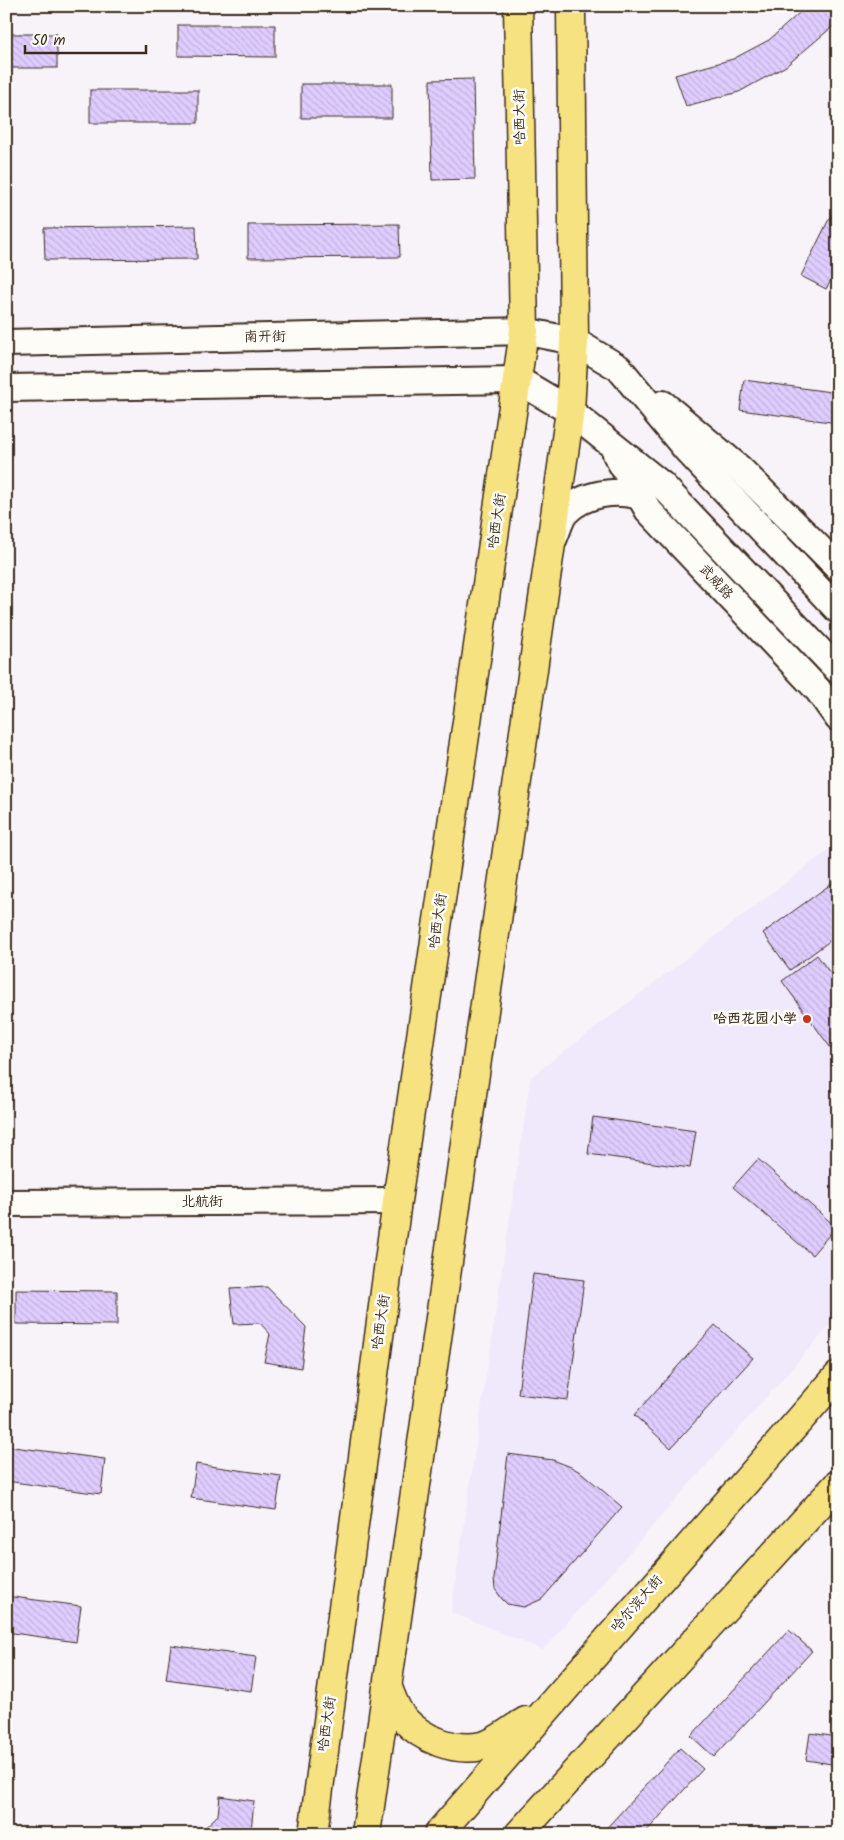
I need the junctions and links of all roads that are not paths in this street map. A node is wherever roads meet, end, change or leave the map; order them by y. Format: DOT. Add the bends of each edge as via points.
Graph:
graph roads {
  1 [pos="518,6"];
  2 [pos="571,6"];
  3 [pos="524,331"];
  4 [pos="574,341"];
  5 [pos="6,343"];
  6 [pos="619,368"];
  7 [pos="518,380"];
  8 [pos="6,388"];
  9 [pos="570,411"];
  10 [pos="607,439"];
  11 [pos="640,496"];
  12 [pos="550,546"];
  13 [pos="838,567"];
  14 [pos="838,610"];
  15 [pos="838,670"];
  16 [pos="838,718"];
  17 [pos="397,1201"];
  18 [pos="6,1203"];
  19 [pos="838,1376"];
  20 [pos="838,1484"];
  21 [pos="388,1688"];
  22 [pos="544,1710"];
  23 [pos="313,1834"];
  24 [pos="366,1834"];
  25 [pos="438,1834"];
  26 [pos="519,1834"];
  1 -- 3 [label="main road, 哈西大街"];
  2 -- 4 [label="main road"];
  3 -- 4 [label="main road"];
  3 -- 5 [label="main road, 南开街"];
  3 -- 7 [label="main road, 哈西大街"];
  4 -- 6 [label="main road"];
  4 -- 9 [label="main road"];
  6 -- 13 [label="main road" via="740,469"];
  6 -- 14 [label="main road" via="686,449"];
  7 -- 8 [label="main road"];
  7 -- 9 [label="main road, 武威路"];
  7 -- 17 [label="main road, 哈西大街"];
  9 -- 10 [label="main road, 武威路"];
  9 -- 12 [label="main road"];
  10 -- 11 [label="main road, 武威路"];
  10 -- 15 [label="main road, 武威路" via="662,485"];
  11 -- 12 [label="main road" via="627,492 586,499 566,512"];
  11 -- 16 [label="main road, 武威路" via="648,510 818,690"];
  12 -- 21 [label="main road"];
  17 -- 18 [label="main road, 北航街"];
  17 -- 23 [label="main road, 哈西大街"];
  19 -- 22 [label="main road, 哈尔滨大街"];
  20 -- 26 [label="main road"];
  21 -- 22 [label="main road" via="402,1718 419,1733 436,1742 464,1747 483,1746"];
  21 -- 24 [label="main road"];
  22 -- 25 [label="main road, 哈尔滨大街"];
}
